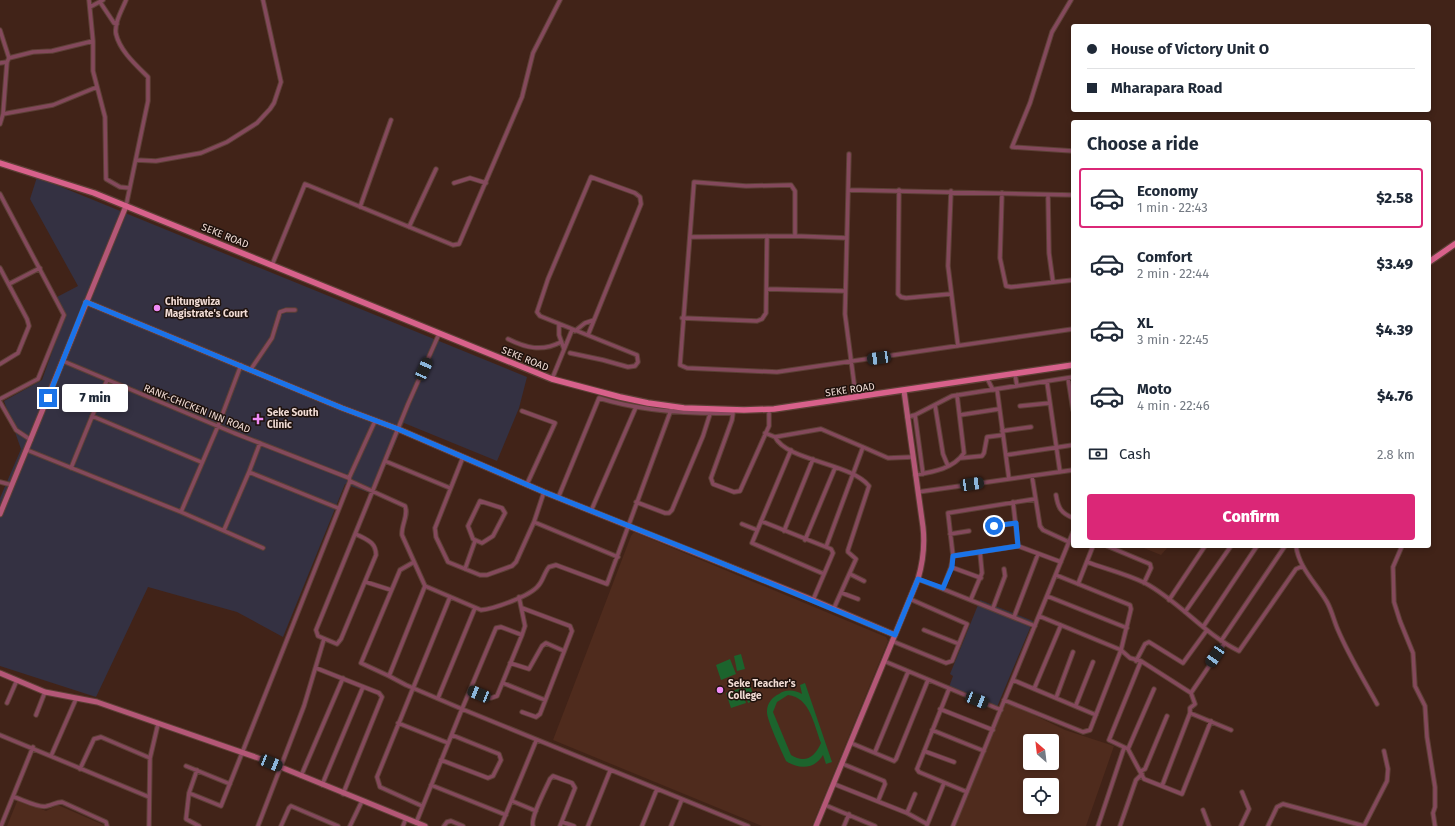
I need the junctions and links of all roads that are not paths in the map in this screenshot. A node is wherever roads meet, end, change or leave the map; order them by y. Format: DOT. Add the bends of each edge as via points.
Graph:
graph roads {
  1 [pos="89,0"];
  2 [pos="126,0"];
  3 [pos="263,0"];
  4 [pos="560,0"];
  5 [pos="1071,0"];
  6 [pos="101,1"];
  7 [pos="90,7"];
  8 [pos="117,24"];
  9 [pos="0,30"];
  10 [pos="93,41"];
  11 [pos="9,58"];
  12 [pos="7,62"];
  13 [pos="0,63"];
  14 [pos="97,87"];
  15 [pos="3,114"];
  16 [pos="391,120"];
  17 [pos="0,124"];
  18 [pos="1071,151"];
  19 [pos="850,154"];
  20 [pos="136,160"];
  21 [pos="0,163"];
  22 [pos="436,169"];
  23 [pos="454,183"];
  24 [pos="486,183"];
  25 [pos="129,188"];
  26 [pos="849,190"];
  27 [pos="899,190"];
  28 [pos="950,191"];
  29 [pos="1002,193"];
  30 [pos="0,194"];
  31 [pos="1048,195"];
  32 [pos="1071,195"];
  33 [pos="126,206"];
  34 [pos="360,207"];
  35 [pos="408,227"];
  36 [pos="768,236"];
  37 [pos="795,236"];
  38 [pos="690,237"];
  39 [pos="847,238"];
  40 [pos="1455,244"];
  41 [pos="1431,261"];
  42 [pos="272,265"];
  43 [pos="0,268"];
  44 [pos="40,268"];
  45 [pos="1071,280"];
  46 [pos="1053,282"];
  47 [pos="9,284"];
  48 [pos="767,289"];
  49 [pos="845,291"];
  50 [pos="950,294"];
  51 [pos="86,302"];
  52 [pos="295,310"];
  53 [pos="682,318"];
  54 [pos="594,320"];
  55 [pos="559,324"];
  56 [pos="1071,329"];
  57 [pos="573,330"];
  58 [pos="439,334"];
  59 [pos="588,335"];
  60 [pos="508,339"];
  61 [pos="561,342"];
  62 [pos="958,346"];
  63 [pos="564,349"];
  64 [pos="570,353"];
  65 [pos="63,361"];
  66 [pos="851,362"];
  67 [pos="0,364"];
  68 [pos="241,365"];
  69 [pos="1071,366"];
  70 [pos="250,369"];
  71 [pos="1015,374"];
  72 [pos="1071,377"];
  73 [pos="987,378"];
  74 [pos="1068,378"];
  75 [pos="552,379"];
  76 [pos="107,380"];
  77 [pos="1047,382"];
  78 [pos="1017,386"];
  79 [pos="995,389"];
  80 [pos="904,391"];
  81 [pos="1071,394"];
  82 [pos="957,395"];
  83 [pos="856,398"];
  84 [pos="0,399"];
  85 [pos="0,402"];
  86 [pos="1050,403"];
  87 [pos="935,405"];
  88 [pos="1020,406"];
  89 [pos="636,407"];
  90 [pos="999,409"];
  91 [pos="671,410"];
  92 [pos="522,411"];
  93 [pos="770,413"];
  94 [pos="710,414"];
  95 [pos="960,415"];
  96 [pos="92,416"];
  97 [pos="915,416"];
  98 [pos="907,417"];
  99 [pos="375,421"];
  100 [pos="218,426"];
  101 [pos="1032,427"];
  102 [pos="398,429"];
  103 [pos="765,433"];
  104 [pos="1002,433"];
  105 [pos="775,437"];
  106 [pos="31,440"];
  107 [pos="260,443"];
  108 [pos="1071,445"];
  109 [pos="863,447"];
  110 [pos="1055,447"];
  111 [pos="27,450"];
  112 [pos="791,450"];
  113 [pos="1006,455"];
  114 [pos="463,457"];
  115 [pos="913,457"];
  116 [pos="961,458"];
  117 [pos="813,459"];
  118 [pos="385,460"];
  119 [pos="201,462"];
  120 [pos="948,466"];
  121 [pos="71,468"];
  122 [pos="835,468"];
  123 [pos="1071,470"];
  124 [pos="249,472"];
  125 [pos="1060,472"];
  126 [pos="915,474"];
  127 [pos="923,474"];
  128 [pos="853,475"];
  129 [pos="1032,476"];
  130 [pos="1009,479"];
  131 [pos="349,480"];
  132 [pos="0,482"];
  133 [pos="527,484"];
  134 [pos="12,486"];
  135 [pos="450,488"];
  136 [pos="372,491"];
  137 [pos="544,492"];
  138 [pos="918,492"];
  139 [pos="1056,495"];
  140 [pos="558,498"];
  141 [pos="1035,498"];
  142 [pos="636,502"];
  143 [pos="1013,502"];
  144 [pos="338,508"];
  145 [pos="591,511"];
  146 [pos="181,512"];
  147 [pos="0,514"];
  148 [pos="1071,517"];
  149 [pos="761,521"];
  150 [pos="534,522"];
  151 [pos="1016,523"];
  152 [pos="742,524"];
  153 [pos="629,526"];
  154 [pos="994,526"];
  155 [pos="224,530"];
  156 [pos="757,530"];
  157 [pos="784,531"];
  158 [pos="969,531"];
  159 [pos="356,534"];
  160 [pos="950,534"];
  161 [pos="1071,537"];
  162 [pos="805,540"];
  163 [pos="475,541"];
  164 [pos="1069,542"];
  165 [pos="1018,546"];
  166 [pos="826,547"];
  167 [pos="263,548"];
  168 [pos="1092,548"];
  169 [pos="1112,548"];
  170 [pos="1204,548"];
  171 [pos="1231,548"];
  172 [pos="1256,548"];
  173 [pos="1285,548"];
  174 [pos="1297,548"];
  175 [pos="1401,548"];
  176 [pos="980,552"];
  177 [pos="1038,554"];
  178 [pos="953,556"];
  179 [pos="618,557"];
  180 [pos="414,562"];
  181 [pos="1061,562"];
  182 [pos="1087,562"];
  183 [pos="1303,566"];
  184 [pos="952,567"];
  185 [pos="465,569"];
  186 [pos="1004,569"];
  187 [pos="824,574"];
  188 [pos="850,574"];
  189 [pos="1056,575"];
  190 [pos="981,578"];
  191 [pos="918,579"];
  192 [pos="864,581"];
  193 [pos="366,582"];
  194 [pos="1144,583"];
  195 [pos="1078,584"];
  196 [pos="425,586"];
  197 [pos="943,588"];
  198 [pos="391,590"];
  199 [pos="842,593"];
  200 [pos="1047,596"];
  201 [pos="450,597"];
  202 [pos="519,597"];
  203 [pos="858,599"];
  204 [pos="910,599"];
  205 [pos="972,599"];
  206 [pos="813,600"];
  207 [pos="1169,600"];
  208 [pos="475,608"];
  209 [pos="522,608"];
  210 [pos="834,608"];
  211 [pos="993,608"];
  212 [pos="1185,612"];
  213 [pos="1039,616"];
  214 [pos="1014,617"];
  215 [pos="1061,625"];
  216 [pos="1035,626"];
  217 [pos="1202,627"];
  218 [pos="1127,628"];
  219 [pos="924,630"];
  220 [pos="1207,630"];
  221 [pos="522,635"];
  222 [pos="895,635"];
  223 [pos="324,639"];
  224 [pos="892,641"];
  225 [pos="1222,642"];
  226 [pos="959,644"];
  227 [pos="1121,650"];
  228 [pos="564,651"];
  229 [pos="1073,652"];
  230 [pos="884,661"];
  231 [pos="1136,661"];
  232 [pos="1093,662"];
  233 [pos="1141,662"];
  234 [pos="510,663"];
  235 [pos="316,668"];
  236 [pos="908,672"];
  237 [pos="0,673"];
  238 [pos="389,676"];
  239 [pos="343,678"];
  240 [pos="17,680"];
  241 [pos="928,680"];
  242 [pos="1013,680"];
  243 [pos="503,683"];
  244 [pos="363,687"];
  245 [pos="413,687"];
  246 [pos="949,689"];
  247 [pos="1034,689"];
  248 [pos="1154,689"];
  249 [pos="470,690"];
  250 [pos="45,692"];
  251 [pos="1191,694"];
  252 [pos="438,698"];
  253 [pos="1056,698"];
  254 [pos="76,699"];
  255 [pos="545,700"];
  256 [pos="1004,700"];
  257 [pos="7,703"];
  258 [pos="1377,704"];
  259 [pos="1076,706"];
  260 [pos="462,709"];
  261 [pos="940,709"];
  262 [pos="1001,710"];
  263 [pos="522,712"];
  264 [pos="1190,713"];
  265 [pos="36,715"];
  266 [pos="1096,715"];
  267 [pos="1167,716"];
  268 [pos="1211,721"];
  269 [pos="398,723"];
  270 [pos="158,724"];
  271 [pos="932,730"];
  272 [pos="993,730"];
  273 [pos="1231,730"];
  274 [pos="0,735"];
  275 [pos="452,735"];
  276 [pos="536,741"];
  277 [pos="448,743"];
  278 [pos="851,743"];
  279 [pos="33,747"];
  280 [pos="1126,748"];
  281 [pos="924,751"];
  282 [pos="984,751"];
  283 [pos="1384,751"];
  284 [pos="241,752"];
  285 [pos="875,752"];
  286 [pos="51,756"];
  287 [pos="150,758"];
  288 [pos="441,760"];
  289 [pos="954,762"];
  290 [pos="842,764"];
  291 [pos="186,766"];
  292 [pos="281,767"];
  293 [pos="80,769"];
  294 [pos="197,770"];
  295 [pos="610,771"];
  296 [pos="1141,773"];
  297 [pos="300,776"];
  298 [pos="944,783"];
  299 [pos="230,784"];
  300 [pos="834,784"];
  301 [pos="322,785"];
  302 [pos="432,785"];
  303 [pos="1162,786"];
  304 [pos="657,789"];
  305 [pos="967,792"];
  306 [pos="1242,792"];
  307 [pos="189,793"];
  308 [pos="343,794"];
  309 [pos="915,794"];
  310 [pos="14,797"];
  311 [pos="149,797"];
  312 [pos="682,799"];
  313 [pos="362,801"];
  314 [pos="512,801"];
  315 [pos="878,801"];
  316 [pos="826,805"];
  317 [pos="422,806"];
  318 [pos="1203,810"];
  319 [pos="536,811"];
  320 [pos="907,813"];
  321 [pos="849,814"];
  322 [pos="506,815"];
  323 [pos="406,818"];
  324 [pos="416,822"];
  325 [pos="562,822"];
  326 [pos="281,825"];
  327 [pos="927,825"];
  328 [pos="1,826"];
  329 [pos="107,826"];
  330 [pos="149,826"];
  331 [pos="199,826"];
  332 [pos="258,826"];
  333 [pos="286,826"];
  334 [pos="338,826"];
  335 [pos="350,826"];
  336 [pos="403,826"];
  337 [pos="425,826"];
  338 [pos="444,826"];
  339 [pos="463,826"];
  340 [pos="501,826"];
  341 [pos="534,826"];
  342 [pos="560,826"];
  343 [pos="574,826"];
  344 [pos="588,826"];
  345 [pos="642,826"];
  346 [pos="671,826"];
  347 [pos="746,826"];
  348 [pos="816,826"];
  349 [pos="844,826"];
  350 [pos="875,826"];
  351 [pos="953,826"];
  352 [pos="1098,826"];
  353 [pos="1120,826"];
  354 [pos="1209,826"];
  355 [pos="1241,826"];
  356 [pos="1268,826"];
  357 [pos="1364,826"];
  358 [pos="1434,826"];
  1 -- 7 [label="street"];
  2 -- 8 [label="street"];
  3 -- 20 [label="street" via="281,82 270,109 257,123 227,142 201,153 156,160"];
  4 -- 24 [label="street" via="533,53 522,97"];
  5 -- 18 [label="street" via="1052,32 1030,103 1012,147"];
  6 -- 7 [label="street"];
  6 -- 8 [label="street"];
  7 -- 10 [label="street"];
  8 -- 20 [label="street" via="116,33 123,50 148,77 148,101"];
  9 -- 11 [label="street"];
  10 -- 11 [label="street"];
  10 -- 14 [label="street" via="93,71"];
  11 -- 12 [label="street"];
  12 -- 13 [label="street"];
  12 -- 15 [label="street"];
  14 -- 15 [label="street" via="53,105"];
  14 -- 25 [label="street" via="106,117 106,179 120,187"];
  15 -- 17 [label="street"];
  16 -- 34 [label="street"];
  19 -- 26 [label="street"];
  20 -- 25 [label="street"];
  21 -- 33 [label="main road, SEKE ROAD"];
  22 -- 35 [label="street"];
  23 -- 24 [label="street" via="470,178"];
  24 -- 35 [label="street" via="459,244 453,246"];
  25 -- 33 [label="street"];
  26 -- 27 [label="street"];
  26 -- 39 [label="street"];
  27 -- 28 [label="street"];
  27 -- 50 [label="street" via="898,294 906,298"];
  28 -- 29 [label="street"];
  28 -- 50 [label="street"];
  29 -- 31 [label="street"];
  29 -- 46 [label="street" via="1000,258 1006,286"];
  30 -- 44 [label="street"];
  31 -- 32 [label="street"];
  31 -- 46 [label="street" via="1049,253"];
  33 -- 42 [label="main road, SEKE ROAD"];
  33 -- 51 [label="street"];
  34 -- 35 [label="street"];
  34 -- 42 [label="street" via="305,184"];
  36 -- 37 [label="street"];
  36 -- 38 [label="street"];
  36 -- 48 [label="street"];
  37 -- 38 [label="street" via="795,191 791,185 746,186 694,182"];
  37 -- 39 [label="street"];
  38 -- 53 [label="street"];
  39 -- 49 [label="street"];
  40 -- 41 [label="main road"];
  42 -- 58 [label="main road, SEKE ROAD"];
  43 -- 47 [label="street"];
  44 -- 47 [label="street"];
  44 -- 84 [label="street" via="64,315 38,379"];
  45 -- 46 [label="street"];
  47 -- 67 [label="street" via="29,326 18,353"];
  48 -- 49 [label="street"];
  48 -- 53 [label="street" via="766,313 757,321"];
  49 -- 66 [label="street"];
  50 -- 62 [label="street"];
  51 -- 65 [label="street"];
  51 -- 68 [label="street"];
  52 -- 70 [label="street" via="280,312 272,338"];
  53 -- 66 [label="street" via="679,362 683,368 777,372"];
  54 -- 55 [label="street" via="641,200 635,193 591,177 537,309 538,315"];
  54 -- 57 [label="street"];
  54 -- 59 [label="street"];
  55 -- 57 [label="street"];
  55 -- 61 [label="street"];
  56 -- 62 [label="street"];
  57 -- 59 [label="street"];
  57 -- 63 [label="street"];
  58 -- 75 [label="main road, SEKE ROAD"];
  58 -- 102 [label="street"];
  59 -- 64 [label="street" via="637,355 637,365 628,367"];
  60 -- 61 [label="street" via="521,345 538,348"];
  61 -- 63 [label="street"];
  62 -- 66 [label="street"];
  63 -- 75 [label="street"];
  65 -- 76 [label="street, RANK-CHICKEN INN ROAD"];
  65 -- 106 [label="street"];
  66 -- 83 [label="street"];
  68 -- 70 [label="street"];
  68 -- 100 [label="street"];
  69 -- 71 [label="main road, SEKE ROAD"];
  70 -- 99 [label="street"];
  71 -- 73 [label="main road, SEKE ROAD"];
  71 -- 78 [label="street"];
  72 -- 74 [label="street"];
  73 -- 79 [label="street"];
  73 -- 80 [label="main road, SEKE ROAD"];
  74 -- 77 [label="street"];
  74 -- 81 [label="street"];
  75 -- 83 [label="main road, SEKE ROAD" via="620,397 713,410 774,409"];
  76 -- 96 [label="street"];
  76 -- 100 [label="street, RANK-CHICKEN INN ROAD"];
  77 -- 78 [label="street"];
  77 -- 86 [label="street"];
  78 -- 79 [label="street"];
  79 -- 82 [label="street"];
  79 -- 90 [label="street"];
  80 -- 83 [label="main road, SEKE ROAD"];
  80 -- 98 [label="street"];
  82 -- 87 [label="street"];
  82 -- 95 [label="street"];
  85 -- 106 [label="street" via="16,430"];
  86 -- 88 [label="street"];
  86 -- 110 [label="street"];
  87 -- 97 [label="street"];
  87 -- 120 [label="street" via="943,454"];
  89 -- 91 [label="street"];
  89 -- 140 [label="street" via="599,398"];
  89 -- 145 [label="street"];
  90 -- 95 [label="street"];
  90 -- 104 [label="street"];
  91 -- 94 [label="street"];
  91 -- 142 [label="street"];
  92 -- 133 [label="street" via="554,424"];
  93 -- 103 [label="street" via="769,426"];
  94 -- 103 [label="street" via="733,414 711,478 713,484 734,492 740,491"];
  94 -- 142 [label="street" via="672,510 666,513"];
  95 -- 116 [label="street" via="965,450"];
  96 -- 119 [label="street"];
  96 -- 121 [label="street"];
  97 -- 98 [label="street"];
  97 -- 127 [label="street"];
  98 -- 115 [label="street"];
  99 -- 102 [label="street"];
  99 -- 131 [label="street"];
  100 -- 107 [label="street, RANK-CHICKEN INN ROAD"];
  100 -- 119 [label="street"];
  101 -- 104 [label="street"];
  102 -- 114 [label="street"];
  102 -- 118 [label="street"];
  103 -- 105 [label="street"];
  104 -- 113 [label="street"];
  104 -- 116 [label="street" via="987,437 982,456"];
  105 -- 109 [label="street" via="821,429"];
  105 -- 112 [label="street" via="778,443"];
  106 -- 111 [label="street"];
  107 -- 124 [label="street"];
  107 -- 131 [label="street, RANK-CHICKEN INN ROAD"];
  108 -- 110 [label="street"];
  109 -- 115 [label="street" via="888,458"];
  109 -- 128 [label="street"];
  110 -- 113 [label="street"];
  110 -- 125 [label="street"];
  111 -- 121 [label="street"];
  111 -- 134 [label="street"];
  112 -- 117 [label="street"];
  112 -- 149 [label="street"];
  113 -- 130 [label="street"];
  114 -- 133 [label="street"];
  114 -- 135 [label="street"];
  115 -- 126 [label="street"];
  116 -- 120 [label="street"];
  117 -- 122 [label="street"];
  117 -- 157 [label="street"];
  118 -- 135 [label="street"];
  118 -- 136 [label="street"];
  119 -- 146 [label="street"];
  120 -- 127 [label="street" via="940,471"];
  121 -- 146 [label="street"];
  122 -- 128 [label="street"];
  122 -- 162 [label="street"];
  123 -- 125 [label="street"];
  124 -- 144 [label="street"];
  124 -- 155 [label="street"];
  125 -- 129 [label="street"];
  126 -- 127 [label="street"];
  126 -- 138 [label="street"];
  128 -- 166 [label="street"];
  128 -- 188 [label="street" via="868,484 869,488 848,550 856,559"];
  129 -- 130 [label="street"];
  129 -- 141 [label="street"];
  130 -- 138 [label="street"];
  131 -- 136 [label="street, RANK-CHICKEN INN ROAD"];
  131 -- 144 [label="street"];
  132 -- 134 [label="street"];
  133 -- 137 [label="street"];
  134 -- 147 [label="street"];
  135 -- 185 [label="street" via="435,533 448,562"];
  136 -- 159 [label="street"];
  136 -- 180 [label="street, RANK-CHICKEN INN ROAD" via="405,506 407,511 402,535"];
  137 -- 140 [label="street"];
  137 -- 150 [label="street"];
  138 -- 191 [label="street" via="924,544"];
  139 -- 148 [label="street" via="1064,515"];
  140 -- 145 [label="street"];
  141 -- 143 [label="street"];
  141 -- 164 [label="street" via="1043,530"];
  142 -- 153 [label="street"];
  143 -- 151 [label="street"];
  143 -- 160 [label="street" via="950,512 947,516"];
  144 -- 284 [label="street"];
  145 -- 153 [label="street"];
  146 -- 155 [label="street"];
  149 -- 156 [label="street"];
  149 -- 157 [label="street"];
  150 -- 179 [label="street"];
  150 -- 185 [label="street" via="512,566 485,575"];
  151 -- 154 [label="street"];
  151 -- 165 [label="street"];
  152 -- 156 [label="street"];
  153 -- 179 [label="street"];
  153 -- 206 [label="street"];
  155 -- 167 [label="street"];
  156 -- 187 [label="street" via="752,543"];
  157 -- 162 [label="street"];
  158 -- 160 [label="street"];
  159 -- 193 [label="street" via="372,542 376,548"];
  159 -- 223 [label="street" via="316,630 318,636"];
  160 -- 178 [label="street"];
  161 -- 164 [label="street"];
  162 -- 166 [label="street"];
  163 -- 163 [label="street" via="468,526 478,502 484,501 502,508 505,515 493,536 486,542"];
  163 -- 185 [label="street"];
  164 -- 181 [label="street"];
  165 -- 176 [label="street"];
  165 -- 177 [label="street"];
  166 -- 187 [label="street" via="833,553"];
  168 -- 182 [label="street"];
  169 -- 194 [label="street" via="1150,564 1151,568"];
  170 -- 207 [label="street"];
  171 -- 212 [label="street"];
  172 -- 217 [label="street"];
  173 -- 225 [label="street"];
  174 -- 183 [label="street"];
  175 -- 358 [label="street" via="1393,567 1394,602 1412,653 1415,686 1425,706 1435,787"];
  176 -- 178 [label="street"];
  176 -- 190 [label="street"];
  177 -- 181 [label="street"];
  177 -- 214 [label="street"];
  178 -- 184 [label="street"];
  179 -- 202 [label="street" via="607,584 556,565 549,567 536,588"];
  180 -- 196 [label="street"];
  180 -- 198 [label="street" via="400,570"];
  181 -- 189 [label="street"];
  182 -- 194 [label="street"];
  182 -- 195 [label="street"];
  183 -- 225 [label="street" via="1296,569 1239,651"];
  183 -- 258 [label="street" via="1327,602 1338,629"];
  184 -- 190 [label="street"];
  184 -- 197 [label="street"];
  186 -- 211 [label="street" via="1005,576"];
  187 -- 206 [label="street"];
  188 -- 192 [label="street"];
  188 -- 199 [label="street"];
  189 -- 195 [label="street"];
  189 -- 200 [label="street"];
  190 -- 205 [label="street"];
  191 -- 197 [label="street"];
  191 -- 204 [label="street"];
  193 -- 198 [label="street"];
  193 -- 223 [label="street" via="340,642 337,644"];
  194 -- 207 [label="street"];
  195 -- 218 [label="street" via="1129,604 1131,609"];
  196 -- 201 [label="street"];
  196 -- 238 [label="street"];
  197 -- 205 [label="street"];
  198 -- 238 [label="street" via="361,664"];
  199 -- 203 [label="street"];
  199 -- 210 [label="street"];
  200 -- 213 [label="street"];
  200 -- 218 [label="street"];
  201 -- 208 [label="street"];
  201 -- 245 [label="street"];
  202 -- 208 [label="street" via="486,610"];
  202 -- 209 [label="street"];
  204 -- 222 [label="street"];
  204 -- 226 [label="street" via="967,624"];
  205 -- 211 [label="street"];
  206 -- 210 [label="street"];
  207 -- 212 [label="street"];
  208 -- 252 [label="street"];
  209 -- 221 [label="street" via="525,626"];
  209 -- 228 [label="street" via="570,626 571,633"];
  210 -- 222 [label="street"];
  211 -- 214 [label="street"];
  212 -- 217 [label="street"];
  213 -- 215 [label="street"];
  213 -- 216 [label="street"];
  214 -- 216 [label="street"];
  215 -- 227 [label="street"];
  215 -- 247 [label="street"];
  216 -- 242 [label="street"];
  217 -- 220 [label="street"];
  218 -- 227 [label="street"];
  219 -- 226 [label="street"];
  220 -- 225 [label="street"];
  220 -- 231 [label="street" via="1183,663 1149,642 1145,644"];
  221 -- 234 [label="street"];
  221 -- 249 [label="street" via="501,627 496,628"];
  222 -- 224 [label="street"];
  223 -- 235 [label="street"];
  224 -- 226 [label="street" via="948,664 952,661"];
  224 -- 230 [label="street"];
  225 -- 251 [label="street"];
  227 -- 231 [label="street"];
  227 -- 266 [label="street"];
  228 -- 234 [label="street" via="546,643 529,669"];
  228 -- 255 [label="street"];
  229 -- 253 [label="street"];
  230 -- 236 [label="street"];
  230 -- 278 [label="street"];
  231 -- 233 [label="street"];
  232 -- 259 [label="street"];
  233 -- 251 [label="street"];
  233 -- 280 [label="street" via="1109,736 1111,742"];
  234 -- 243 [label="street"];
  235 -- 239 [label="street"];
  235 -- 292 [label="street"];
  236 -- 241 [label="street"];
  236 -- 285 [label="street"];
  237 -- 240 [label="street"];
  238 -- 245 [label="street"];
  239 -- 244 [label="street"];
  239 -- 297 [label="street"];
  240 -- 250 [label="street"];
  240 -- 257 [label="street"];
  241 -- 246 [label="street"];
  241 -- 285 [label="street" via="897,758 894,761"];
  242 -- 247 [label="street"];
  242 -- 256 [label="street"];
  243 -- 249 [label="street" via="497,696 493,698"];
  243 -- 255 [label="street"];
  244 -- 301 [label="street"];
  244 -- 308 [label="street" via="379,693 382,697"];
  245 -- 252 [label="street"];
  245 -- 269 [label="street"];
  246 -- 261 [label="street"];
  246 -- 262 [label="street"];
  247 -- 253 [label="street"];
  248 -- 280 [label="street"];
  249 -- 260 [label="street"];
  250 -- 254 [label="street"];
  250 -- 265 [label="street"];
  251 -- 264 [label="street" via="1195,704 1190,708"];
  252 -- 260 [label="street"];
  253 -- 259 [label="street"];
  254 -- 270 [label="street" via="97,702"];
  254 -- 286 [label="street"];
  255 -- 263 [label="street" via="537,717"];
  256 -- 262 [label="street"];
  256 -- 266 [label="street" via="1086,733 1090,730"];
  259 -- 266 [label="street"];
  260 -- 275 [label="street"];
  260 -- 276 [label="street"];
  261 -- 271 [label="street"];
  261 -- 272 [label="street"];
  262 -- 272 [label="street"];
  264 -- 268 [label="street"];
  264 -- 303 [label="street"];
  267 -- 296 [label="street"];
  268 -- 273 [label="street"];
  268 -- 303 [label="street" via="1182,794"];
  269 -- 277 [label="street"];
  269 -- 317 [label="street" via="377,776 378,785"];
  270 -- 284 [label="street"];
  270 -- 287 [label="street"];
  271 -- 281 [label="street"];
  271 -- 282 [label="street"];
  272 -- 282 [label="street"];
  274 -- 279 [label="street"];
  275 -- 277 [label="street"];
  275 -- 288 [label="street" via="498,754 501,760 493,776 488,778"];
  276 -- 295 [label="street"];
  276 -- 314 [label="street"];
  277 -- 288 [label="street"];
  278 -- 285 [label="street"];
  278 -- 290 [label="street"];
  279 -- 286 [label="street"];
  279 -- 310 [label="street"];
  280 -- 296 [label="street"];
  280 -- 352 [label="street"];
  281 -- 289 [label="street"];
  281 -- 298 [label="street" via="918,771"];
  282 -- 305 [label="street"];
  283 -- 357 [label="street" via="1388,769 1387,781"];
  284 -- 292 [label="street"];
  284 -- 299 [label="street"];
  286 -- 293 [label="street"];
  287 -- 293 [label="street" via="101,737 94,739"];
  287 -- 311 [label="street"];
  288 -- 302 [label="street"];
  290 -- 300 [label="street"];
  290 -- 315 [label="street" via="884,781"];
  291 -- 294 [label="street"];
  292 -- 297 [label="street"];
  292 -- 332 [label="street"];
  293 -- 311 [label="street"];
  294 -- 299 [label="street"];
  294 -- 307 [label="street"];
  295 -- 304 [label="street"];
  295 -- 344 [label="street"];
  296 -- 303 [label="street" via="1144,779"];
  296 -- 353 [label="street" via="1136,780"];
  297 -- 301 [label="street"];
  298 -- 305 [label="street"];
  298 -- 327 [label="street"];
  299 -- 307 [label="street" via="221,806"];
  300 -- 315 [label="street"];
  300 -- 316 [label="street"];
  301 -- 308 [label="street"];
  302 -- 317 [label="street"];
  302 -- 322 [label="street"];
  304 -- 312 [label="street"];
  304 -- 345 [label="street"];
  305 -- 351 [label="street"];
  306 -- 355 [label="street" via="1250,809"];
  307 -- 331 [label="street" via="186,819"];
  308 -- 313 [label="street"];
  309 -- 320 [label="street"];
  310 -- 328 [label="street"];
  310 -- 329 [label="street" via="46,807 54,802 62,802 106,822"];
  311 -- 330 [label="street"];
  312 -- 346 [label="street"];
  312 -- 347 [label="street"];
  313 -- 323 [label="street"];
  313 -- 335 [label="street"];
  314 -- 319 [label="street"];
  314 -- 322 [label="street"];
  315 -- 320 [label="street"];
  316 -- 321 [label="street"];
  316 -- 348 [label="street"];
  317 -- 324 [label="street"];
  318 -- 354 [label="street"];
  319 -- 325 [label="street" via="550,778 556,777 572,783 575,788"];
  319 -- 341 [label="street" via="532,822"];
  320 -- 327 [label="street"];
  321 -- 349 [label="street"];
  321 -- 350 [label="street"];
  322 -- 340 [label="street"];
  323 -- 324 [label="street"];
  323 -- 336 [label="street"];
  324 -- 337 [label="street"];
  325 -- 342 [label="street"];
  325 -- 343 [label="street"];
  326 -- 333 [label="street"];
  326 -- 334 [label="street" via="291,806"];
  338 -- 339 [label="street" via="451,821"];
  356 -- 357 [label="street" via="1276,807 1284,804"];
}
